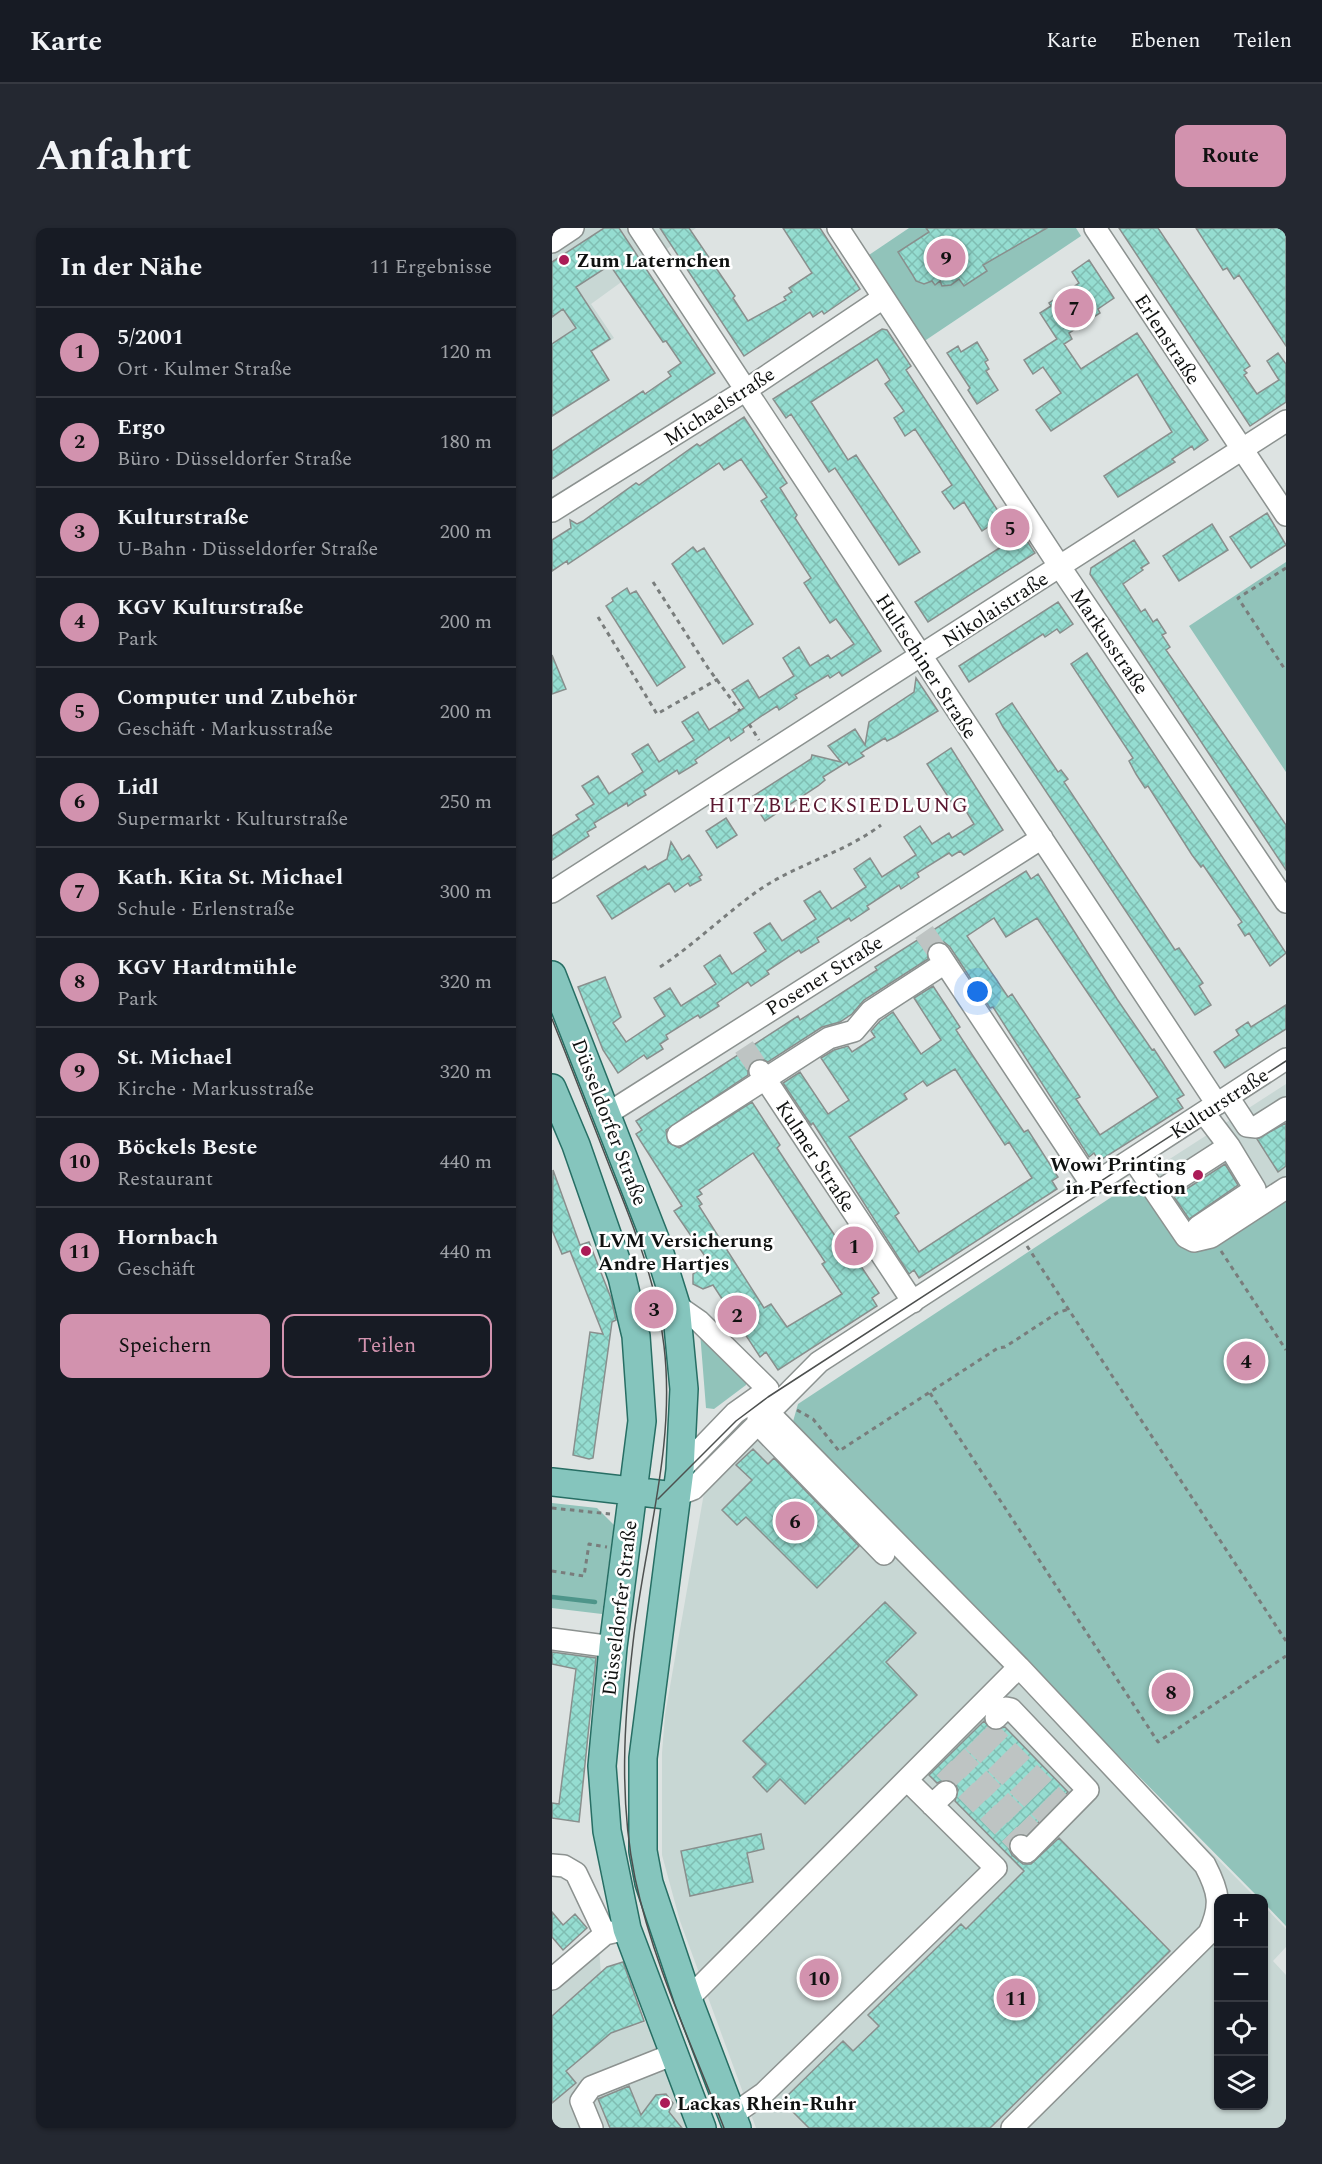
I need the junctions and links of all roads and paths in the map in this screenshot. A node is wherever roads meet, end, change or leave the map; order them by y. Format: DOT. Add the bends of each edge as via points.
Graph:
graph roads {
  1 [pos="573,228"];
  2 [pos="639,228"];
  3 [pos="1095,228"];
  4 [pos="845,230"];
  5 [pos="552,242"];
  6 [pos="883,298"];
  7 [pos="746,390"];
  8 [pos="1286,421"];
  9 [pos="1241,449"];
  10 [pos="552,511"];
  11 [pos="1286,515"];
  12 [pos="1060,567"];
  13 [pos="1286,568"];
  14 [pos="653,582"];
  15 [pos="598,618"];
  16 [pos="921,657"];
  17 [pos="1286,671"];
  18 [pos="718,679"];
  19 [pos="740,711"];
  20 [pos="881,825"];
  21 [pos="1042,838"];
  22 [pos="552,892"];
  23 [pos="1286,902"];
  24 [pos="660,967"];
  25 [pos="552,975"];
  26 [pos="1286,1059"];
  27 [pos="762,1074"];
  28 [pos="552,1088"];
  29 [pos="1216,1105"];
  30 [pos="1286,1108"];
  31 [pos="607,1114"];
  32 [pos="678,1135"];
  33 [pos="1229,1146"];
  34 [pos="1133,1159"];
  35 [pos="1092,1185"];
  36 [pos="1167,1186"];
  37 [pos="1286,1188"];
  38 [pos="1018,1232"];
  39 [pos="1205,1232"];
  40 [pos="912,1302"];
  41 [pos="676,1305"];
  42 [pos="1069,1309"];
  43 [pos="1286,1350"];
  44 [pos="930,1393"];
  45 [pos="766,1405"];
  46 [pos="680,1470"];
  47 [pos="552,1482"];
  48 [pos="633,1492"];
  49 [pos="675,1497"];
  50 [pos="552,1508"];
  51 [pos="614,1515"];
  52 [pos="615,1548"];
  53 [pos="884,1554"];
  54 [pos="552,1571"];
  55 [pos="552,1639"];
  56 [pos="1286,1641"];
  57 [pos="613,1647"];
  58 [pos="1286,1656"];
  59 [pos="1019,1667"];
  60 [pos="996,1718"];
  61 [pos="1110,1764"];
  62 [pos="1087,1786"];
  63 [pos="928,1790"];
  64 [pos="1032,1840"];
  65 [pos="552,1865"];
  66 [pos="610,1926"];
  67 [pos="642,1969"];
  68 [pos="552,1979"];
  69 [pos="685,1989"];
  70 [pos="674,2054"];
  71 [pos="733,2119"];
  72 [pos="592,2128"];
  73 [pos="702,2128"];
  74 [pos="1012,2128"];
  1 -- 5 [label="street"];
  2 -- 7 [label="street, Hultschiner Straße"];
  3 -- 9 [label="street, Erlenstraße"];
  4 -- 6 [label="street, Markusstraße"];
  6 -- 7 [label="street, Michaelstraße"];
  6 -- 12 [label="street, Markusstraße"];
  7 -- 10 [label="street, Michaelstraße"];
  7 -- 16 [label="street, Hultschiner Straße"];
  8 -- 9 [label="street, Nikolaistraße"];
  9 -- 11 [label="street, Erlenstraße"];
  9 -- 12 [label="street, Nikolaistraße"];
  12 -- 16 [label="street, Nikolaistraße"];
  12 -- 23 [label="street, Markusstraße"];
  13 -- 17 [label="path" via="1238,598"];
  14 -- 18 [label="path"];
  15 -- 18 [label="path" via="657,714"];
  16 -- 21 [label="street, Hultschiner Straße"];
  16 -- 22 [label="street, Nikolaistraße"];
  18 -- 19 [label="path"];
  20 -- 24 [label="path" via="760,890 694,945"];
  21 -- 29 [label="street, Hultschiner Straße"];
  21 -- 31 [label="street, Posener Straße" via="920,925 739,1039"];
  25 -- 31 [label="main road, Düsseldorfer Straße"];
  26 -- 29 [label="street, Kulturstraße"];
  27 -- 32 [label="street"];
  27 -- 35 [label="street" via="829,1038 854,1031 871,1011 942,958"];
  27 -- 40 [label="street, Kulmer Straße"];
  28 -- 48 [label="main road, Düsseldorfer Straße" via="622,1276 636,1336 642,1410"];
  29 -- 30 [label="street" via="1247,1126 1256,1127"];
  29 -- 33 [label="street"];
  29 -- 34 [label="street, Kulturstraße"];
  31 -- 41 [label="main road, Düsseldorfer Straße"];
  33 -- 36 [label="street"];
  33 -- 39 [label="street" via="1255,1189"];
  34 -- 35 [label="street, Kulturstraße"];
  34 -- 39 [label="street" via="1186,1237 1194,1241"];
  35 -- 38 [label="street, Kulturstraße"];
  37 -- 39 [label="street"];
  38 -- 40 [label="street, Kulturstraße"];
  38 -- 42 [label="path"];
  39 -- 43 [label="path"];
  40 -- 45 [label="street, Kulturstraße" via="815,1366"];
  41 -- 45 [label="street" via="699,1321"];
  41 -- 46 [label="main road, Düsseldorfer Straße" via="684,1389"];
  42 -- 44 [label="path" via="998,1348"];
  42 -- 56 [label="path"];
  44 -- 45 [label="path" via="840,1450 813,1419"];
  44 -- 58 [label="path" via="1158,1742"];
  45 -- 46 [label="street, Kulturstraße" via="735,1413"];
  45 -- 49 [label="street, Kulturstraße" via="693,1489"];
  45 -- 53 [label="street"];
  45 -- 59 [label="street"];
  46 -- 48 [label="main road"];
  46 -- 49 [label="main road, Düsseldorfer Straße"];
  47 -- 48 [label="main road"];
  48 -- 49 [label="main road"];
  48 -- 57 [label="main road, Düsseldorfer Straße"];
  49 -- 69 [label="main road, Düsseldorfer Straße" via="648,1702 641,1804 649,1883"];
  50 -- 51 [label="path"];
  52 -- 54 [label="path" via="589,1544 584,1576"];
  55 -- 57 [label="street"];
  57 -- 66 [label="main road, Düsseldorfer Straße" via="602,1766"];
  59 -- 61 [label="street"];
  59 -- 63 [label="street"];
  60 -- 62 [label="street" via="1006,1708 1011,1709"];
  61 -- 62 [label="street"];
  61 -- 74 [label="street" via="1205,1865 1218,1897 1218,1914 1209,1933"];
  62 -- 64 [label="street" via="1082,1798"];
  63 -- 69 [label="street" via="722,1965"];
  63 -- 71 [label="street" via="996,1868"];
  65 -- 66 [label="street" via="576,1873"];
  66 -- 67 [label="main road, Düsseldorfer Straße"];
  66 -- 68 [label="street"];
  67 -- 69 [label="main road" via="644,1954 649,1949 661,1948"];
  67 -- 70 [label="main road, Düsseldorfer Straße"];
  69 -- 71 [label="main road, Düsseldorfer Straße"];
  70 -- 72 [label="street" via="591,2087 581,2101"];
  70 -- 73 [label="main road, Düsseldorfer Straße"];
}
